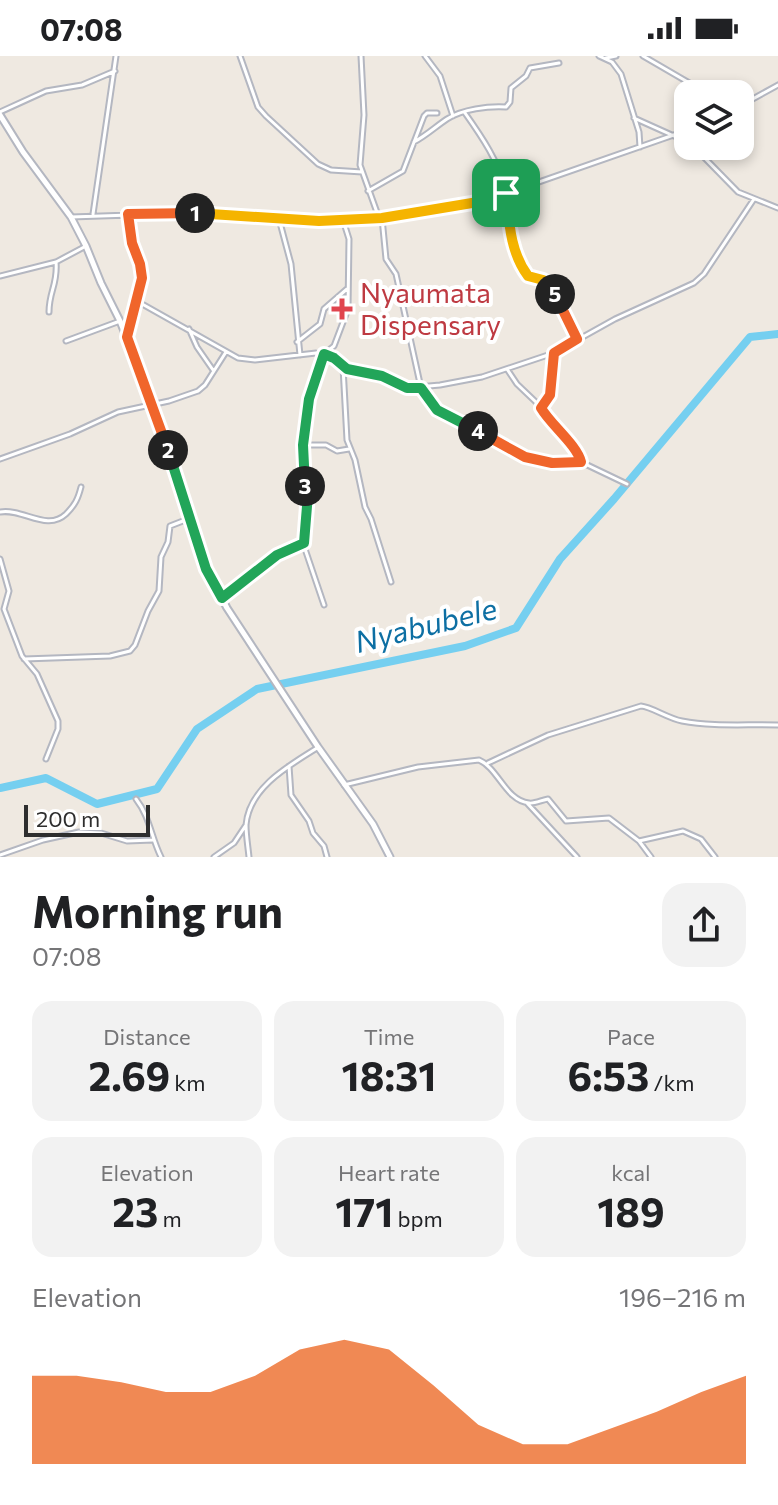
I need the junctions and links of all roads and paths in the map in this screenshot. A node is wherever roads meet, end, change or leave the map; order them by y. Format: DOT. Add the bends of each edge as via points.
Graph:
graph roads {
  1 [pos="116,56"];
  2 [pos="240,56"];
  3 [pos="361,56"];
  4 [pos="425,56"];
  5 [pos="599,56"];
  6 [pos="616,56"];
  7 [pos="643,56"];
  8 [pos="606,58"];
  9 [pos="559,63"];
  10 [pos="115,71"];
  11 [pos="684,80"];
  12 [pos="778,85"];
  13 [pos="754,98"];
  14 [pos="0,113"];
  15 [pos="437,113"];
  16 [pos="465,113"];
  17 [pos="453,116"];
  18 [pos="634,118"];
  19 [pos="674,136"];
  20 [pos="414,142"];
  21 [pos="640,147"];
  22 [pos="706,160"];
  23 [pos="362,172"];
  24 [pos="368,191"];
  25 [pos="506,193"];
  26 [pos="754,199"];
  27 [pos="778,208"];
  28 [pos="93,214"];
  29 [pos="128,214"];
  30 [pos="71,217"];
  31 [pos="380,218"];
  32 [pos="279,219"];
  33 [pos="343,219"];
  34 [pos="86,246"];
  35 [pos="56,262"];
  36 [pos="0,276"];
  37 [pos="348,287"];
  38 [pos="135,300"];
  39 [pos="49,312"];
  40 [pos="120,321"];
  41 [pos="189,329"];
  42 [pos="127,337"];
  43 [pos="577,339"];
  44 [pos="66,341"];
  45 [pos="297,342"];
  46 [pos="226,352"];
  47 [pos="554,353"];
  48 [pos="324,354"];
  49 [pos="300,355"];
  50 [pos="343,367"];
  51 [pos="507,369"];
  52 [pos="214,372"];
  53 [pos="421,388"];
  54 [pos="153,403"];
  55 [pos="541,408"];
  56 [pos="303,445"];
  57 [pos="349,449"];
  58 [pos="0,459"];
  59 [pos="581,462"];
  60 [pos="627,484"];
  61 [pos="81,487"];
  62 [pos="0,512"];
  63 [pos="190,519"];
  64 [pos="304,543"];
  65 [pos="0,559"];
  66 [pos="391,582"];
  67 [pos="222,598"];
  68 [pos="324,605"];
  69 [pos="24,659"];
  70 [pos="778,725"];
  71 [pos="318,747"];
  72 [pos="46,759"];
  73 [pos="487,763"];
  74 [pos="289,766"];
  75 [pos="344,785"];
  76 [pos="136,799"];
  77 [pos="527,803"];
  78 [pos="246,825"];
  79 [pos="153,840"];
  80 [pos="639,841"];
  81 [pos="0,855"];
  82 [pos="161,857"];
  83 [pos="214,857"];
  84 [pos="249,857"];
  85 [pos="327,857"];
  86 [pos="390,857"];
  87 [pos="577,857"];
  88 [pos="651,857"];
  89 [pos="715,857"];
  1 -- 10 [label="street"];
  2 -- 23 [label="street" via="261,111 296,146 331,170"];
  3 -- 23 [label="street"];
  4 -- 17 [label="street" via="440,76"];
  5 -- 8 [label="street"];
  6 -- 8 [label="street"];
  7 -- 11 [label="street"];
  8 -- 18 [label="street" via="621,74"];
  9 -- 16 [label="street" via="530,68 511,88 506,107"];
  10 -- 14 [label="street" via="82,85 46,91"];
  10 -- 28 [label="street"];
  12 -- 13 [label="street"];
  14 -- 30 [label="street"];
  15 -- 20 [label="street" via="427,113"];
  16 -- 17 [label="street"];
  16 -- 25 [label="street" via="487,142"];
  17 -- 20 [label="street"];
  18 -- 19 [label="street"];
  18 -- 21 [label="street"];
  19 -- 21 [label="street"];
  20 -- 24 [label="street" via="403,171"];
  21 -- 25 [label="street"];
  22 -- 26 [label="street" via="732,188"];
  23 -- 24 [label="street"];
  24 -- 31 [label="street"];
  25 -- 31 [label="street"];
  25 -- 43 [label="street" via="517,258 528,276 547,283"];
  26 -- 27 [label="street"];
  26 -- 43 [label="street" via="699,280"];
  28 -- 29 [label="street"];
  28 -- 30 [label="street"];
  29 -- 32 [label="street"];
  29 -- 38 [label="street" via="141,269"];
  30 -- 34 [label="street"];
  31 -- 33 [label="street"];
  31 -- 53 [label="street"];
  32 -- 33 [label="street"];
  32 -- 45 [label="street" via="291,264"];
  33 -- 37 [label="street" via="349,239"];
  34 -- 35 [label="street"];
  34 -- 40 [label="street"];
  35 -- 36 [label="street"];
  35 -- 39 [label="street"];
  37 -- 45 [label="street" via="324,309 320,324"];
  37 -- 48 [label="street" via="347,315 334,346"];
  38 -- 41 [label="street"];
  38 -- 42 [label="street"];
  40 -- 42 [label="street"];
  40 -- 44 [label="street"];
  41 -- 46 [label="street"];
  41 -- 52 [label="street"];
  42 -- 54 [label="street"];
  43 -- 47 [label="street"];
  45 -- 49 [label="street"];
  46 -- 49 [label="street" via="246,360"];
  46 -- 52 [label="street"];
  47 -- 51 [label="street"];
  47 -- 55 [label="street" via="550,395"];
  48 -- 49 [label="street"];
  48 -- 50 [label="street"];
  48 -- 56 [label="street" via="309,399"];
  50 -- 53 [label="street"];
  50 -- 57 [label="street"];
  51 -- 53 [label="street"];
  51 -- 55 [label="street"];
  52 -- 54 [label="street" via="198,391"];
  53 -- 59 [label="street" via="437,410 517,454 552,463"];
  54 -- 58 [label="street"];
  54 -- 63 [label="street"];
  55 -- 59 [label="street"];
  56 -- 57 [label="street"];
  56 -- 64 [label="street" via="308,494"];
  57 -- 66 [label="street"];
  59 -- 60 [label="street"];
  61 -- 62 [label="street" via="74,505 59,520"];
  63 -- 67 [label="street"];
  63 -- 69 [label="street" via="170,526 159,591 130,651"];
  64 -- 67 [label="street" via="277,555"];
  64 -- 68 [label="street"];
  65 -- 69 [label="street" via="9,591 4,609"];
  67 -- 71 [label="street"];
  69 -- 72 [label="street" via="37,674 58,721"];
  70 -- 73 [label="street" via="687,722 641,706 548,735"];
  71 -- 74 [label="street"];
  71 -- 75 [label="street"];
  73 -- 75 [label="street" via="446,762"];
  73 -- 77 [label="street"];
  74 -- 78 [label="street" via="260,791"];
  74 -- 85 [label="street" via="291,795"];
  75 -- 86 [label="street"];
  76 -- 79 [label="street" via="147,815"];
  77 -- 80 [label="street" via="548,799 569,822 609,818"];
  77 -- 87 [label="street"];
  78 -- 83 [label="street" via="234,843"];
  78 -- 84 [label="street"];
  79 -- 81 [label="street" via="79,832"];
  79 -- 82 [label="street"];
  80 -- 88 [label="street"];
  80 -- 89 [label="street" via="683,831 701,839"];
}
